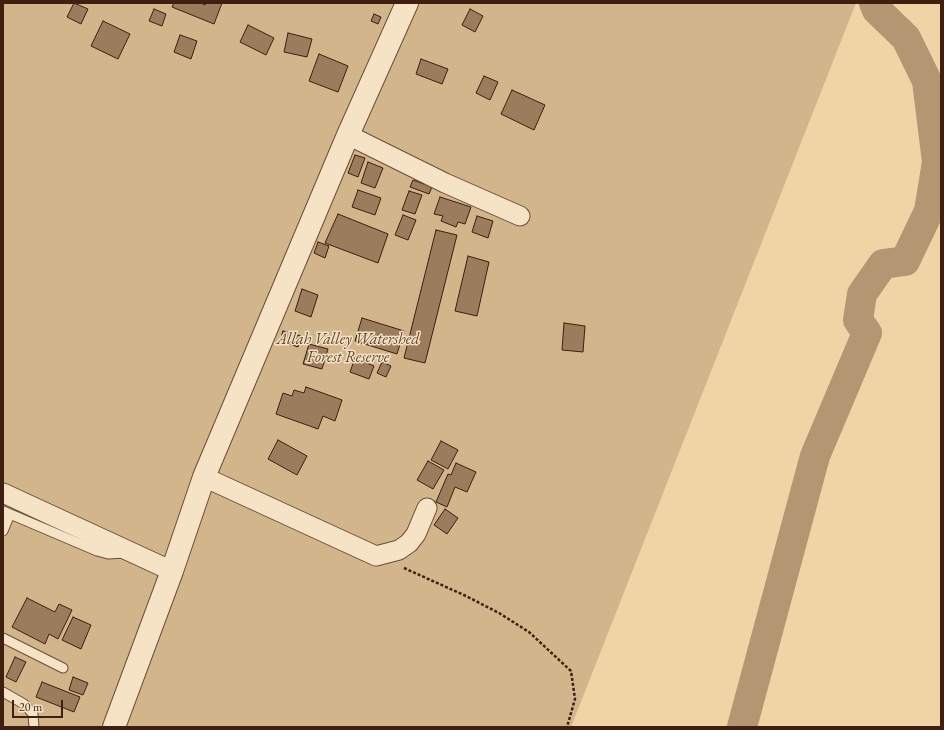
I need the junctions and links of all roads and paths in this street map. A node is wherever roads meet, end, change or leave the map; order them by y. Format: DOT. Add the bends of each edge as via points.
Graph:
graph roads {
  1 [pos="407,3"];
  2 [pos="348,135"];
  3 [pos="520,216"];
  4 [pos="204,477"];
  5 [pos="3,493"];
  6 [pos="427,508"];
  7 [pos="6,513"];
  8 [pos="3,531"];
  9 [pos="130,552"];
  10 [pos="376,556"];
  11 [pos="172,571"];
  12 [pos="3,638"];
  13 [pos="64,668"];
  14 [pos="3,692"];
  15 [pos="34,727"];
  16 [pos="114,727"];
  17 [pos="567,727"];
  1 -- 2 [label="street"];
  2 -- 3 [label="street" via="445,183"];
  2 -- 4 [label="street"];
  4 -- 10 [label="street"];
  4 -- 11 [label="street"];
  5 -- 9 [label="street"];
  6 -- 10 [label="street" via="416,534 409,543 399,550"];
  7 -- 8 [label="lane"];
  7 -- 9 [label="lane" via="97,551 108,554"];
  9 -- 11 [label="street"];
  10 -- 17 [label="path" via="466,596 530,632 571,671 575,699"];
  11 -- 16 [label="street"];
  12 -- 13 [label="lane"];
  14 -- 15 [label="lane" via="20,701 33,714"];
}
